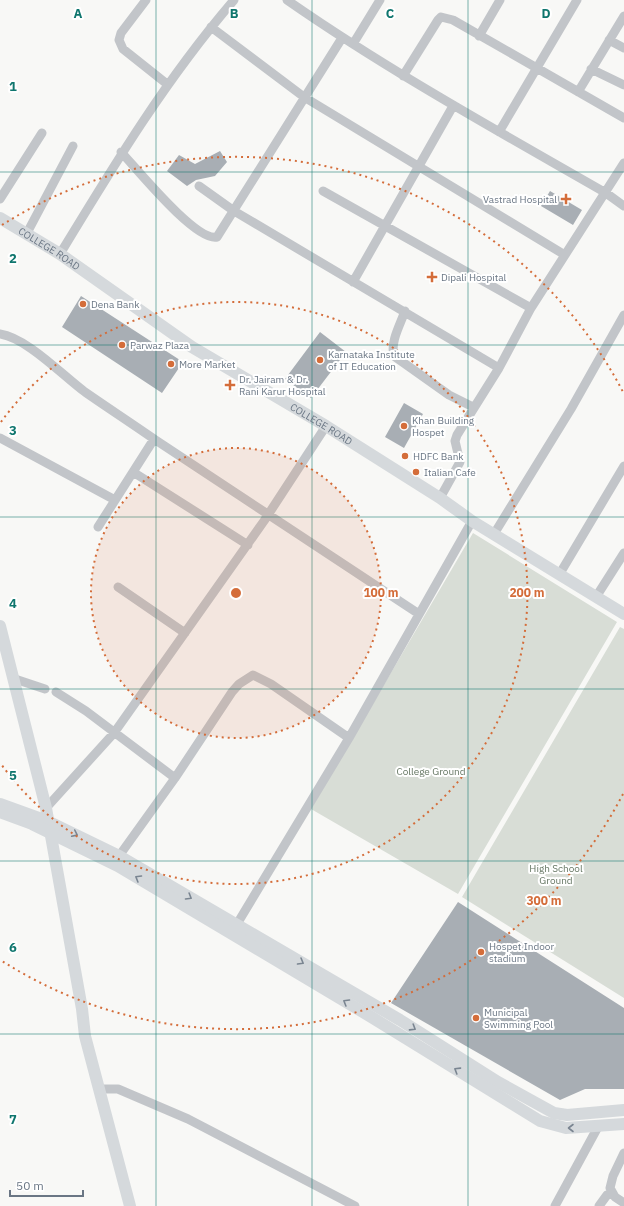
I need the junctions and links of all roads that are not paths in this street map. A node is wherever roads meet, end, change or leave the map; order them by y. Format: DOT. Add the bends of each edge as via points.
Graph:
graph roads {
  1 [pos="146,0"];
  2 [pos="234,0"];
  3 [pos="287,0"];
  4 [pos="380,0"];
  5 [pos="500,0"];
  6 [pos="574,1"];
  7 [pos="624,16"];
  8 [pos="211,26"];
  9 [pos="480,36"];
  10 [pos="342,38"];
  11 [pos="610,40"];
  12 [pos="353,44"];
  13 [pos="624,48"];
  14 [pos="537,69"];
  15 [pos="591,69"];
  16 [pos="402,76"];
  17 [pos="167,84"];
  18 [pos="624,85"];
  19 [pos="578,92"];
  20 [pos="304,97"];
  21 [pos="453,106"];
  22 [pos="624,118"];
  23 [pos="499,132"];
  24 [pos="42,133"];
  25 [pos="73,146"];
  26 [pos="121,152"];
  27 [pos="624,163"];
  28 [pos="419,166"];
  29 [pos="199,186"];
  30 [pos="323,191"];
  31 [pos="606,193"];
  32 [pos="0,199"];
  33 [pos="624,206"];
  34 [pos="234,211"];
  35 [pos="0,218"];
  36 [pos="385,226"];
  37 [pos="27,233"];
  38 [pos="60,254"];
  39 [pos="565,255"];
  40 [pos="353,282"];
  41 [pos="531,308"];
  42 [pos="405,311"];
  43 [pos="624,315"];
  44 [pos="0,334"];
  45 [pos="499,368"];
  46 [pos="473,407"];
  47 [pos="326,426"];
  48 [pos="0,438"];
  49 [pos="154,439"];
  50 [pos="624,466"];
  51 [pos="133,472"];
  52 [pos="440,498"];
  53 [pos="115,500"];
  54 [pos="269,513"];
  55 [pos="472,521"];
  56 [pos="98,527"];
  57 [pos="494,534"];
  58 [pos="248,545"];
  59 [pos="624,553"];
  60 [pos="559,575"];
  61 [pos="118,587"];
  62 [pos="596,597"];
  63 [pos="419,614"];
  64 [pos="624,614"];
  65 [pos="0,626"];
  66 [pos="185,633"];
  67 [pos="15,679"];
  68 [pos="46,689"];
  69 [pos="56,692"];
  70 [pos="114,733"];
  71 [pos="349,738"];
  72 [pos="175,778"];
  73 [pos="0,804"];
  74 [pos="46,808"];
  75 [pos="0,812"];
  76 [pos="47,821"];
  77 [pos="50,834"];
  78 [pos="119,856"];
  79 [pos="234,930"];
  80 [pos="100,1089"];
  81 [pos="624,1110"];
  82 [pos="624,1124"];
  83 [pos="600,1125"];
  84 [pos="624,1153"];
  85 [pos="607,1195"];
  86 [pos="624,1203"];
  87 [pos="130,1206"];
  88 [pos="355,1206"];
  89 [pos="555,1206"];
  90 [pos="599,1206"];
  1 -- 17 [label="street" via="121,33 119,40 123,49"];
  2 -- 8 [label="street"];
  3 -- 10 [label="street"];
  4 -- 12 [label="street"];
  5 -- 9 [label="street"];
  6 -- 14 [label="street"];
  7 -- 11 [label="street"];
  8 -- 17 [label="street"];
  8 -- 20 [label="street"];
  9 -- 14 [label="street"];
  9 -- 16 [label="street" via="453,20 441,17"];
  10 -- 12 [label="street"];
  10 -- 20 [label="street"];
  11 -- 13 [label="street"];
  11 -- 15 [label="street"];
  12 -- 16 [label="street"];
  14 -- 19 [label="street"];
  14 -- 23 [label="street"];
  15 -- 18 [label="street"];
  15 -- 19 [label="street"];
  16 -- 21 [label="street"];
  17 -- 26 [label="street"];
  19 -- 22 [label="street"];
  20 -- 28 [label="street"];
  20 -- 34 [label="street"];
  21 -- 23 [label="street"];
  21 -- 28 [label="street"];
  23 -- 31 [label="street"];
  24 -- 32 [label="street"];
  25 -- 37 [label="street"];
  26 -- 34 [label="street" via="198,232 217,238"];
  26 -- 38 [label="street"];
  27 -- 31 [label="street"];
  28 -- 36 [label="street"];
  28 -- 39 [label="street"];
  29 -- 34 [label="street"];
  30 -- 36 [label="street"];
  31 -- 33 [label="street"];
  31 -- 39 [label="street"];
  34 -- 40 [label="street"];
  35 -- 37 [label="street, COLLEGE ROAD"];
  36 -- 40 [label="street"];
  36 -- 41 [label="street"];
  37 -- 38 [label="street, COLLEGE ROAD"];
  38 -- 47 [label="street, COLLEGE ROAD" via="192,347"];
  39 -- 41 [label="street"];
  40 -- 42 [label="street"];
  41 -- 45 [label="street"];
  42 -- 45 [label="street"];
  42 -- 46 [label="street" via="394,342 394,356 449,395"];
  43 -- 57 [label="street"];
  44 -- 49 [label="street" via="11,336 26,345 85,391"];
  45 -- 46 [label="street"];
  46 -- 52 [label="street" via="457,435 456,445 460,456 458,468"];
  47 -- 52 [label="street, COLLEGE ROAD"];
  47 -- 54 [label="street"];
  48 -- 53 [label="street"];
  49 -- 51 [label="street"];
  49 -- 54 [label="street"];
  50 -- 60 [label="street"];
  51 -- 53 [label="street"];
  51 -- 58 [label="street"];
  52 -- 55 [label="street, COLLEGE ROAD"];
  53 -- 56 [label="street"];
  54 -- 58 [label="street"];
  54 -- 63 [label="street"];
  55 -- 57 [label="street, COLLEGE ROAD"];
  55 -- 63 [label="street"];
  57 -- 60 [label="street, COLLEGE ROAD"];
  58 -- 66 [label="street"];
  59 -- 62 [label="street"];
  60 -- 62 [label="street, COLLEGE ROAD"];
  61 -- 66 [label="street"];
  62 -- 64 [label="street, COLLEGE ROAD"];
  63 -- 71 [label="street"];
  65 -- 67 [label="street"];
  66 -- 70 [label="street"];
  67 -- 68 [label="street"];
  67 -- 74 [label="street"];
  69 -- 70 [label="street"];
  70 -- 72 [label="street"];
  70 -- 74 [label="street"];
  71 -- 72 [label="street" via="271,684 253,675 232,692"];
  71 -- 79 [label="street"];
  72 -- 78 [label="street"];
  73 -- 76 [label="street"];
  74 -- 76 [label="street"];
  75 -- 77 [label="street"];
  76 -- 77 [label="street"];
  76 -- 78 [label="street, one-way"];
  79 -- 77 [label="street, one-way" via="118,866"];
  77 -- 80 [label="street" via="85,1036"];
  78 -- 79 [label="street, one-way"];
  79 -- 81 [label="street, one-way" via="400,1020 498,1082 554,1113 567,1116"];
  83 -- 79 [label="street, one-way" via="566,1128 540,1121"];
  80 -- 87 [label="street"];
  80 -- 88 [label="street" via="118,1089 188,1119"];
  82 -- 83 [label="street"];
  83 -- 89 [label="street"];
  84 -- 86 [label="street" via="610,1188 615,1197"];
  85 -- 90 [label="street"];
}
